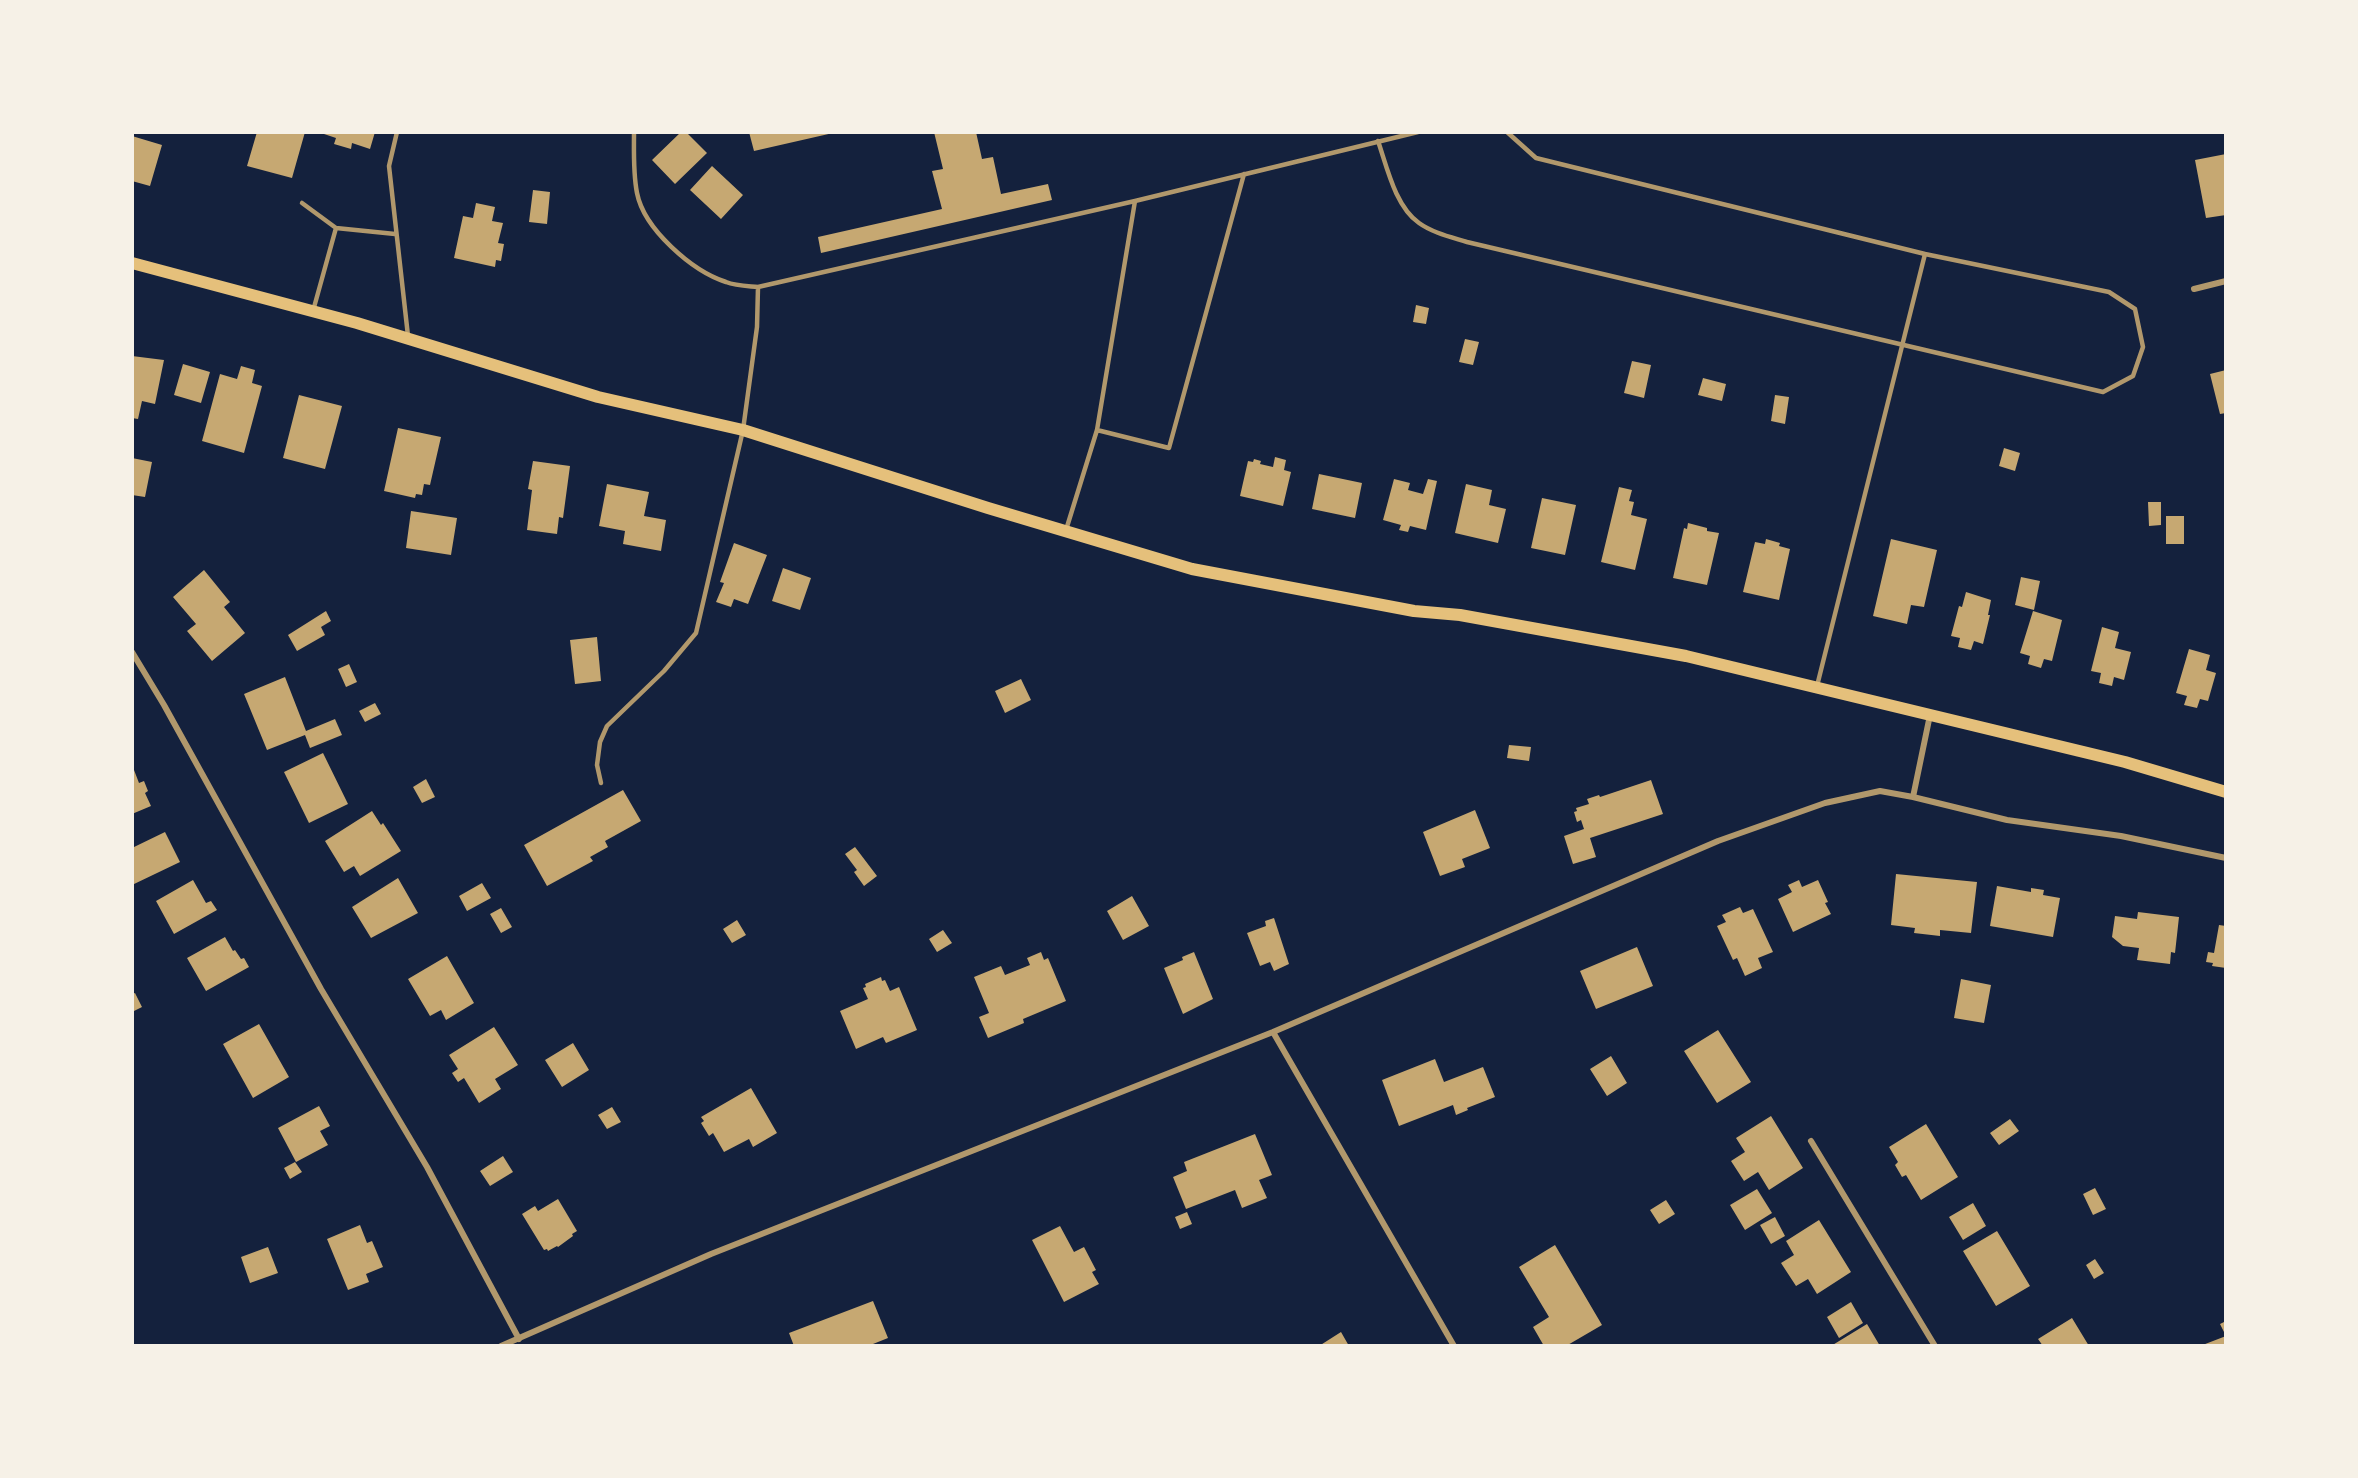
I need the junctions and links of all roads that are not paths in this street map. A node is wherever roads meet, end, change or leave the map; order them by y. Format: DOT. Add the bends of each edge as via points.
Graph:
graph roads {
  1 [pos="397,132"];
  2 [pos="634,132"];
  3 [pos="1418,132"];
  4 [pos="1507,132"];
  5 [pos="1378,141"];
  6 [pos="1244,174"];
  7 [pos="1135,201"];
  8 [pos="302,202"];
  9 [pos="336,228"];
  10 [pos="395,234"];
  11 [pos="1925,254"];
  12 [pos="132,263"];
  13 [pos="2226,281"];
  14 [pos="758,287"];
  15 [pos="2194,289"];
  16 [pos="313,311"];
  17 [pos="408,339"];
  18 [pos="1903,345"];
  19 [pos="743,430"];
  20 [pos="1097,430"];
  21 [pos="1065,532"];
  22 [pos="132,652"];
  23 [pos="1817,686"];
  24 [pos="1930,714"];
  25 [pos="602,783"];
  26 [pos="2226,792"];
  27 [pos="1913,797"];
  28 [pos="2226,858"];
  29 [pos="1273,1032"];
  30 [pos="1811,1141"];
  31 [pos="519,1339"];
  32 [pos="501,1346"];
  33 [pos="1454,1346"];
  34 [pos="1935,1346"];
  1 -- 10 [label="lane" via="389,166"];
  2 -- 14 [label="lane" via="637,194 656,229 680,255 708,275 728,283"];
  3 -- 5 [label="lane"];
  4 -- 11 [label="lane" via="1536,158"];
  5 -- 6 [label="lane"];
  5 -- 18 [label="lane" via="1394,187 1406,207 1418,222 1438,233"];
  6 -- 7 [label="lane"];
  6 -- 20 [label="lane" via="1169,448"];
  7 -- 14 [label="lane"];
  7 -- 20 [label="lane"];
  8 -- 9 [label="lane"];
  9 -- 10 [label="lane"];
  9 -- 16 [label="lane"];
  10 -- 17 [label="lane"];
  11 -- 18 [label="lane"];
  11 -- 18 [label="lane" via="2109,292 2134,309 2143,347 2133,376 2103,392"];
  12 -- 16 [label="main road"];
  13 -- 15 [label="street"];
  14 -- 19 [label="lane" via="757,327"];
  16 -- 17 [label="main road"];
  17 -- 19 [label="main road" via="598,397"];
  18 -- 23 [label="lane"];
  19 -- 21 [label="main road"];
  19 -- 25 [label="lane" via="696,633 664,671 607,726 597,765"];
  20 -- 21 [label="lane"];
  21 -- 23 [label="main road" via="1192,569 1686,656"];
  22 -- 31 [label="street" via="321,989 427,1167"];
  23 -- 24 [label="main road"];
  24 -- 26 [label="main road" via="2125,762"];
  24 -- 27 [label="street"];
  27 -- 28 [label="street" via="2007,820 2121,836"];
  27 -- 29 [label="street" via="1880,791 1836,801 1718,841"];
  29 -- 31 [label="street" via="711,1254"];
  29 -- 33 [label="street"];
  30 -- 34 [label="street"];
  31 -- 32 [label="street"];
}
